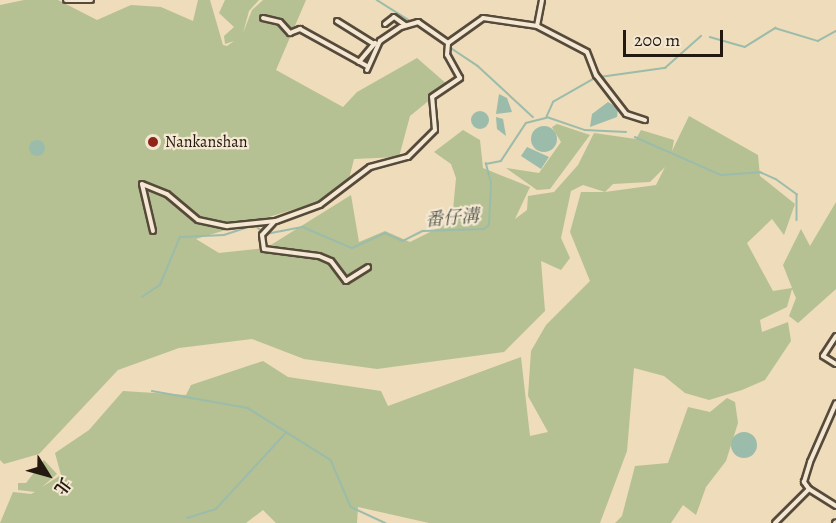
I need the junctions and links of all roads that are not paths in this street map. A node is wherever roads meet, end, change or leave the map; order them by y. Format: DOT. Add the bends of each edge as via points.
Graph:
graph roads {
  1 [pos="66,0"];
  2 [pos="91,0"];
  3 [pos="542,0"];
  4 [pos="263,18"];
  5 [pos="337,21"];
  6 [pos="385,24"];
  7 [pos="406,26"];
  8 [pos="537,26"];
  9 [pos="376,43"];
  10 [pos="448,43"];
  11 [pos="359,62"];
  12 [pos="645,120"];
  13 [pos="276,221"];
  14 [pos="153,231"];
  15 [pos="369,267"];
  16 [pos="836,336"];
  17 [pos="836,364"];
  18 [pos="836,403"];
  19 [pos="809,489"];
  20 [pos="836,506"];
  21 [pos="775,523"];
  1 -- 2 [label="street"];
  3 -- 8 [label="street"];
  4 -- 11 [label="street" via="280,22 290,33 300,29"];
  5 -- 9 [label="street"];
  6 -- 7 [label="street" via="394,17"];
  7 -- 9 [label="street"];
  7 -- 10 [label="street" via="418,22"];
  8 -- 10 [label="street" via="483,18"];
  8 -- 12 [label="street" via="587,52 596,75 626,114"];
  9 -- 11 [label="street"];
  9 -- 11 [label="street" via="367,68"];
  10 -- 13 [label="street" via="447,55 460,78 432,97 435,130 416,152 370,167 320,205"];
  13 -- 14 [label="street" via="222,225 193,218 167,194 142,184"];
  13 -- 15 [label="street" via="262,235 264,249 319,256 331,261 346,281"];
  16 -- 17 [label="street" via="823,356"];
  18 -- 19 [label="street" via="810,462 804,482"];
  19 -- 20 [label="street"];
  19 -- 21 [label="street"];
}
